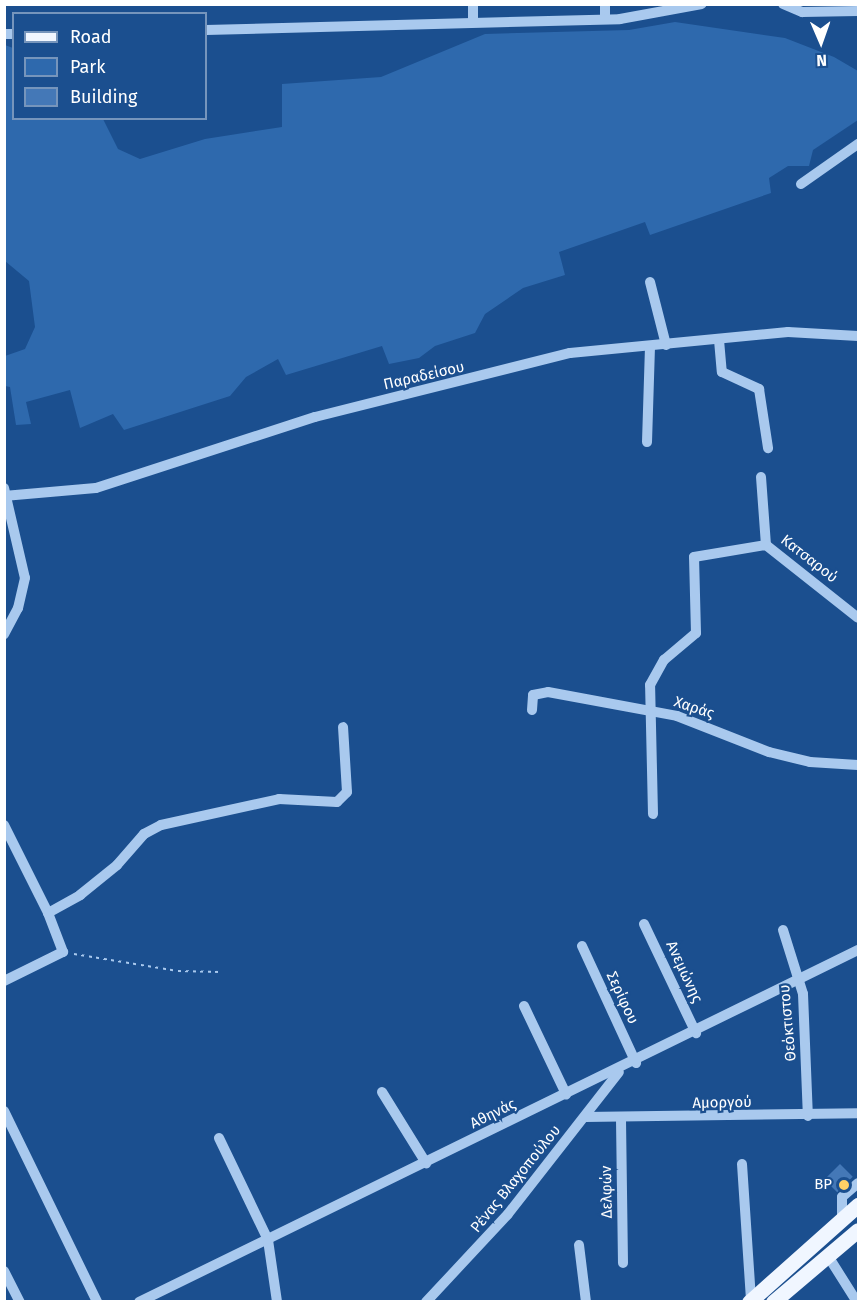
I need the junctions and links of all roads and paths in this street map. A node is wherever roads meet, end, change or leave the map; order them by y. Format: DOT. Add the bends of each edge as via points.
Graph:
graph roads {
  1 [pos="473,4"];
  2 [pos="605,4"];
  3 [pos="702,4"];
  4 [pos="783,4"];
  5 [pos="802,8"];
  6 [pos="858,11"];
  7 [pos="605,19"];
  8 [pos="473,21"];
  9 [pos="207,30"];
  10 [pos="858,144"];
  11 [pos="801,184"];
  12 [pos="650,282"];
  13 [pos="858,336"];
  14 [pos="719,340"];
  15 [pos="666,345"];
  16 [pos="650,346"];
  17 [pos="647,442"];
  18 [pos="768,448"];
  19 [pos="761,477"];
  20 [pos="5,493"];
  21 [pos="766,545"];
  22 [pos="858,618"];
  23 [pos="4,634"];
  24 [pos="532,710"];
  25 [pos="654,712"];
  26 [pos="343,727"];
  27 [pos="858,765"];
  28 [pos="653,814"];
  29 [pos="4,825"];
  30 [pos="48,913"];
  31 [pos="644,924"];
  32 [pos="783,930"];
  33 [pos="582,946"];
  34 [pos="858,950"];
  35 [pos="63,952"];
  36 [pos="220,972"];
  37 [pos="4,981"];
  38 [pos="801,981"];
  39 [pos="524,1006"];
  40 [pos="696,1034"];
  41 [pos="636,1063"];
  42 [pos="621,1069"];
  43 [pos="382,1092"];
  44 [pos="566,1094"];
  45 [pos="4,1111"];
  46 [pos="858,1113"];
  47 [pos="808,1116"];
  48 [pos="585,1117"];
  49 [pos="621,1120"];
  50 [pos="219,1138"];
  51 [pos="426,1163"];
  52 [pos="742,1164"];
  53 [pos="858,1183"];
  54 [pos="858,1205"];
  55 [pos="842,1219"];
  56 [pos="858,1230"];
  57 [pos="268,1240"];
  58 [pos="579,1245"];
  59 [pos="828,1256"];
  60 [pos="623,1263"];
  61 [pos="4,1271"];
  62 [pos="750,1301"];
  63 [pos="20,1302"];
  64 [pos="97,1302"];
  65 [pos="139,1302"];
  66 [pos="277,1302"];
  67 [pos="426,1302"];
  68 [pos="586,1302"];
  69 [pos="774,1302"];
  70 [pos="856,1302"];
  1 -- 8 [label="street"];
  2 -- 7 [label="street"];
  3 -- 7 [label="street"];
  4 -- 5 [label="street"];
  5 -- 6 [label="street"];
  7 -- 8 [label="street"];
  8 -- 9 [label="street"];
  10 -- 11 [label="street"];
  12 -- 15 [label="street"];
  13 -- 14 [label="street, Παραδείσου" via="788,332"];
  14 -- 15 [label="street, Παραδείσου"];
  14 -- 18 [label="street" via="722,372 759,388"];
  15 -- 16 [label="street, Παραδείσου"];
  16 -- 17 [label="street"];
  16 -- 20 [label="street, Παραδείσου" via="570,353 315,417 96,488"];
  19 -- 21 [label="street, Κατσαρού"];
  20 -- 23 [label="street" via="25,578 18,608"];
  21 -- 22 [label="street, Κατσαρού"];
  21 -- 25 [label="street" via="694,557 696,633 654,673 650,686"];
  24 -- 25 [label="street, Χαράς" via="533,695 548,692"];
  25 -- 27 [label="street, Χαράς" via="677,716 779,754"];
  25 -- 28 [label="street"];
  26 -- 30 [label="street" via="346,792 337,802 279,799 161,825 144,834 117,865 80,895"];
  29 -- 30 [label="street"];
  30 -- 35 [label="street"];
  31 -- 40 [label="street, Ανεμώνης"];
  32 -- 38 [label="street, Θεόκτιστου"];
  33 -- 41 [label="street, Σερίφου"];
  34 -- 38 [label="street, Αθηνάς"];
  35 -- 36 [label="path" via="178,971"];
  35 -- 37 [label="street"];
  38 -- 40 [label="street, Αθηνάς"];
  38 -- 47 [label="street, Θεόκτιστου"];
  39 -- 44 [label="street"];
  40 -- 41 [label="street, Αθηνάς"];
  41 -- 42 [label="street, Αθηνάς"];
  42 -- 44 [label="street, Αθηνάς"];
  42 -- 48 [label="street, Ρένας Βλαχοπούλου"];
  43 -- 51 [label="street"];
  44 -- 51 [label="street, Αθηνάς"];
  45 -- 64 [label="street"];
  46 -- 47 [label="street, Αμοργού"];
  47 -- 49 [label="street, Αμοργού"];
  48 -- 49 [label="street, Αμοργού"];
  48 -- 67 [label="street, Ρένας Βλαχοπούλου" via="475,1252"];
  49 -- 60 [label="street, Δελφών"];
  50 -- 57 [label="street"];
  51 -- 57 [label="street, Αθηνάς"];
  52 -- 62 [label="street"];
  53 -- 55 [label="street" via="842,1197"];
  54 -- 55 [label="main road"];
  55 -- 62 [label="main road"];
  56 -- 59 [label="main road"];
  57 -- 65 [label="street, Αθηνάς"];
  57 -- 66 [label="street"];
  58 -- 68 [label="street"];
  59 -- 69 [label="main road"];
  59 -- 70 [label="street"];
  61 -- 63 [label="street"];
}
